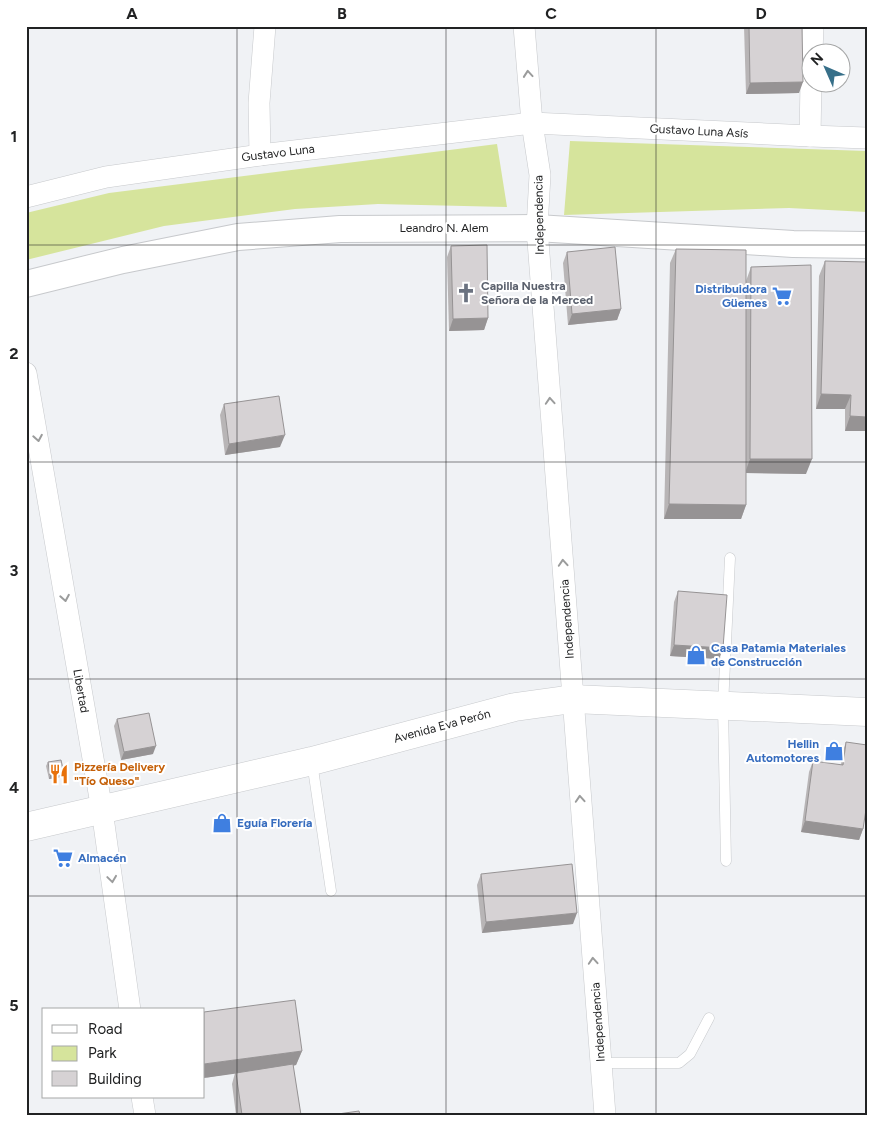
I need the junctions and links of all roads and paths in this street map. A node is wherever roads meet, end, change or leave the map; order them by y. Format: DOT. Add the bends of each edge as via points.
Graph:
graph roads {
  1 [pos="265,26"];
  2 [pos="524,26"];
  3 [pos="813,26"];
  4 [pos="812,42"];
  5 [pos="812,92"];
  6 [pos="532,122"];
  7 [pos="810,136"];
  8 [pos="867,138"];
  9 [pos="260,154"];
  10 [pos="26,196"];
  11 [pos="537,228"];
  12 [pos="867,245"];
  13 [pos="26,284"];
  14 [pos="26,373"];
  15 [pos="730,558"];
  16 [pos="573,699"];
  17 [pos="723,706"];
  18 [pos="867,712"];
  19 [pos="312,760"];
  20 [pos="102,810"];
  21 [pos="26,827"];
  22 [pos="726,861"];
  23 [pos="331,892"];
  24 [pos="130,1008"];
  25 [pos="708,1018"];
  26 [pos="601,1063"];
  27 [pos="142,1098"];
  28 [pos="144,1115"];
  29 [pos="605,1115"];
  1 -- 9 [label="street" via="259,103"];
  6 -- 2 [label="street, Independencia, one-way"];
  3 -- 4 [label="street"];
  5 -- 7 [label="street"];
  6 -- 7 [label="street, Gustavo Luna Asís"];
  6 -- 9 [label="street, Gustavo Luna"];
  6 -- 11 [label="street, Independencia" via="540,175"];
  7 -- 8 [label="street, Gustavo Luna Asís"];
  9 -- 10 [label="street, Gustavo Luna" via="106,177"];
  11 -- 12 [label="street, Leandro N. Alem" via="794,244"];
  11 -- 13 [label="street, Leandro N. Alem" via="340,229 238,238 124,260"];
  16 -- 11 [label="street, Independencia, one-way"];
  14 -- 20 [label="street, Libertad, one-way"];
  15 -- 17 [label="lane"];
  16 -- 17 [label="main road, Avenida Eva Perón"];
  16 -- 19 [label="main road, Avenida Eva Perón" via="516,707"];
  26 -- 16 [label="street, Independencia, one-way"];
  17 -- 18 [label="main road, Avenida Eva Perón"];
  17 -- 22 [label="lane"];
  19 -- 20 [label="main road, Avenida Eva Perón"];
  19 -- 23 [label="lane"];
  20 -- 21 [label="main road, Avenida Eva Perón"];
  20 -- 24 [label="street, Libertad, one-way"];
  25 -- 26 [label="lane" via="690,1054 679,1063"];
  26 -- 29 [label="street, Independencia"];
  27 -- 28 [label="street"];
}
